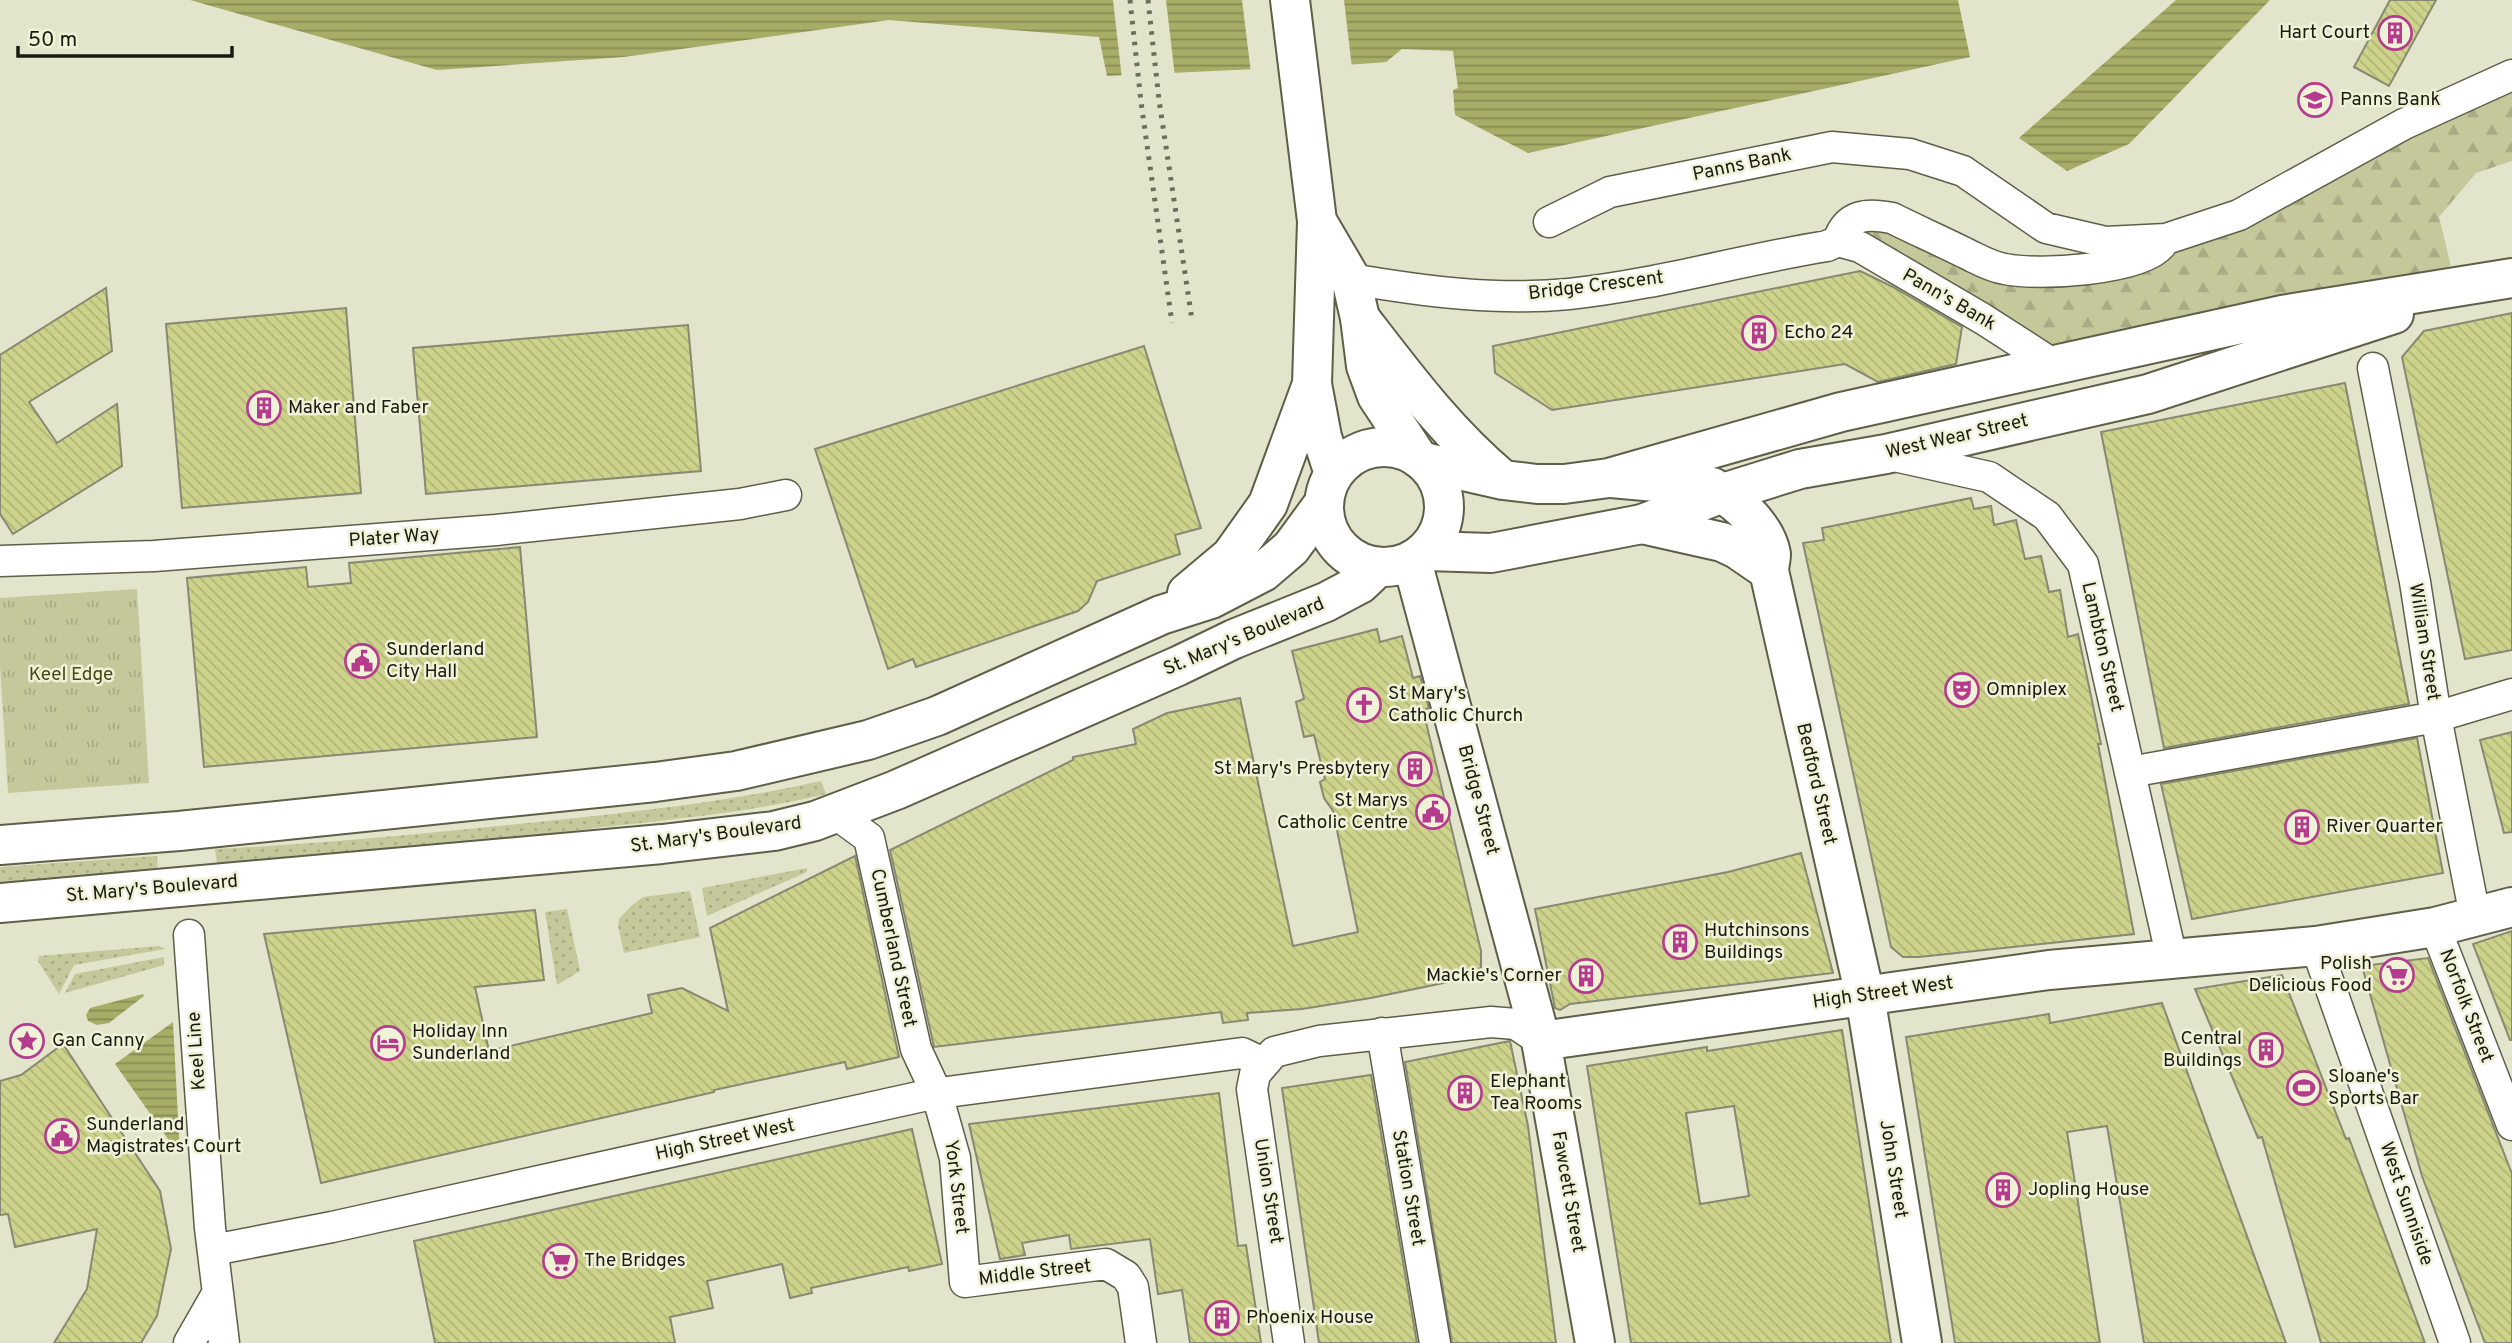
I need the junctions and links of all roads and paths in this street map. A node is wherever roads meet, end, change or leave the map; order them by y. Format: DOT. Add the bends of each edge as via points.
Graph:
graph roads {
  1 [pos="1290,0"];
  2 [pos="2512,75"];
  3 [pos="1317,221"];
  4 [pos="1549,222"];
  5 [pos="2166,239"];
  6 [pos="1838,241"];
  7 [pos="1351,279"];
  8 [pos="2497,281"];
  9 [pos="1360,318"];
  10 [pos="2056,366"];
  11 [pos="2374,368"];
  12 [pos="1311,384"];
  13 [pos="1886,454"];
  14 [pos="1421,460"];
  15 [pos="1609,478"];
  16 [pos="1503,480"];
  17 [pos="1329,489"];
  18 [pos="1723,493"];
  19 [pos="786,495"];
  20 [pos="1642,524"];
  21 [pos="1405,560"];
  22 [pos="0,561"];
  23 [pos="1769,571"];
  24 [pos="1161,615"];
  25 [pos="2512,694"];
  26 [pos="2435,717"];
  27 [pos="2130,772"];
  28 [pos="836,814"];
  29 [pos="0,845"];
  30 [pos="0,903"];
  31 [pos="2512,907"];
  32 [pos="2475,916"];
  33 [pos="2435,927"];
  34 [pos="189,935"];
  35 [pos="2316,946"];
  36 [pos="2172,959"];
  37 [pos="1865,996"];
  38 [pos="1381,1033"];
  39 [pos="1541,1041"];
  40 [pos="1252,1058"];
  41 [pos="937,1094"];
  42 [pos="2512,1125"];
  43 [pos="213,1250"];
  44 [pos="965,1282"];
  45 [pos="217,1294"];
  46 [pos="189,1343"];
  47 [pos="224,1343"];
  48 [pos="1141,1343"];
  49 [pos="1289,1343"];
  50 [pos="1434,1343"];
  51 [pos="1595,1343"];
  52 [pos="1922,1343"];
  53 [pos="2455,1343"];
  1 -- 3 [label="main road"];
  2 -- 5 [label="street, Panns Bank" via="2404,124 2239,215"];
  3 -- 7 [label="main road"];
  3 -- 12 [label="main road"];
  4 -- 5 [label="street, Panns Bank" via="1611,192 1832,147 1910,154 1963,171 2046,228 2106,242"];
  5 -- 6 [label="street" via="2155,252 2119,264 2062,272 2005,270 1877,215 1849,222"];
  6 -- 7 [label="street, Bridge Crescent" via="1698,274 1568,294 1487,297"];
  6 -- 10 [label="street, Pann's Bank" via="1860,247"];
  7 -- 9 [label="main road"];
  8 -- 10 [label="main road, West Wear Street" via="2282,315"];
  8 -- 13 [label="main road, West Wear Street" via="2148,394"];
  9 -- 14 [label="main road" via="1377,396"];
  9 -- 16 [label="main road" via="1433,412"];
  10 -- 15 [label="main road, West Wear Street" via="1841,412"];
  11 -- 26 [label="street, William Street" via="2415,582"];
  12 -- 17 [label="main road"];
  12 -- 24 [label="main road" via="1259,519 1231,556"];
  13 -- 18 [label="main road, West Wear Street" via="1800,469"];
  13 -- 27 [label="street, Lambton Street" via="1990,477 2047,516 2083,564"];
  14 -- 16 [label="main road, West Wear Street"];
  14 -- 17 [label="main road" via="1405,450 1364,450 1347,460"];
  14 -- 21 [label="main road" via="1438,480 1444,509 1438,535"];
  15 -- 16 [label="main road, West Wear Street" via="1564,484"];
  15 -- 18 [label="main road, Bedford Street" via="1712,487"];
  17 -- 21 [label="main road" via="1325,521 1340,549 1364,564"];
  17 -- 24 [label="main road" via="1291,548 1263,572 1211,599"];
  18 -- 20 [label="main road, West Wear Street"];
  18 -- 23 [label="main road, Bedford Street" via="1759,526 1771,555"];
  19 -- 22 [label="street, Plater Way" via="496,530 154,556"];
  20 -- 21 [label="main road, West Wear Street" via="1491,553"];
  20 -- 23 [label="main road" via="1722,542"];
  21 -- 28 [label="main road, St. Mary's Boulevard" via="1326,602"];
  21 -- 39 [label="main road, Bridge Street"];
  23 -- 37 [label="main road, Bedford Street"];
  24 -- 29 [label="main road" via="937,716 868,740 736,771 279,821"];
  25 -- 26 [label="street"];
  26 -- 27 [label="street"];
  26 -- 32 [label="street, William Street"];
  27 -- 36 [label="street, Lambton Street"];
  28 -- 30 [label="main road, St. Mary's Boulevard" via="774,831 662,844"];
  28 -- 41 [label="street, Cumberland Street" via="869,838 916,1049"];
  31 -- 32 [label="main road, High Street West"];
  32 -- 33 [label="main road, High Street West"];
  33 -- 35 [label="main road, High Street West"];
  33 -- 42 [label="street, Norfolk Street"];
  34 -- 43 [label="street, Keel Line"];
  35 -- 36 [label="main road, High Street West"];
  35 -- 53 [label="street, West Sunniside"];
  36 -- 37 [label="main road, High Street West" via="2049,970"];
  37 -- 39 [label="main road, High Street West"];
  37 -- 52 [label="main road, John Street"];
  38 -- 39 [label="street, High Street West" via="1491,1022 1516,1024"];
  38 -- 40 [label="street, High Street West" via="1319,1041"];
  38 -- 50 [label="street, Station Street"];
  39 -- 51 [label="main road, Fawcett Street"];
  40 -- 41 [label="street, High Street West"];
  40 -- 49 [label="street, Union Street" via="1252,1089"];
  41 -- 43 [label="street, High Street West"];
  41 -- 44 [label="street, York Street" via="955,1158"];
  43 -- 45 [label="street, Keel Line"];
  44 -- 48 [label="street, Middle Street" via="1106,1264 1126,1276 1133,1287"];
  45 -- 46 [label="street"];
  45 -- 47 [label="street, Keel Line"];
}
